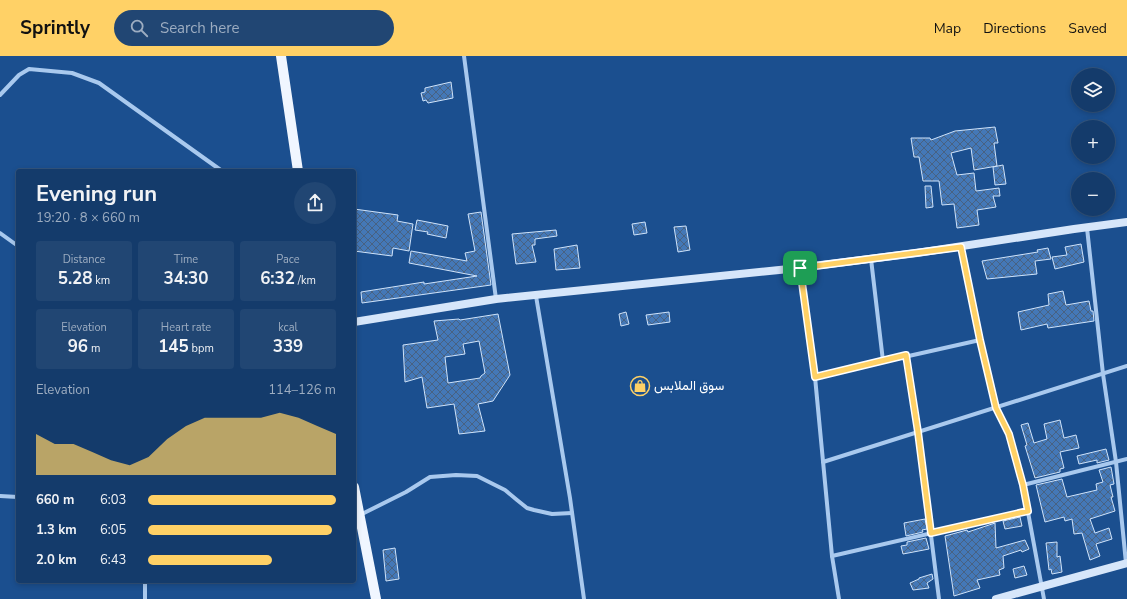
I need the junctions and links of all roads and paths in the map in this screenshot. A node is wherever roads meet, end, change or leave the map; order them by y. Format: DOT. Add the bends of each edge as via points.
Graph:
graph roads {
  1 [pos="281,56"];
  2 [pos="464,56"];
  3 [pos="0,95"];
  4 [pos="219,169"];
  5 [pos="298,169"];
  6 [pos="1127,222"];
  7 [pos="1087,228"];
  8 [pos="0,233"];
  9 [pos="16,245"];
  10 [pos="961,247"];
  11 [pos="871,259"];
  12 [pos="800,268"];
  13 [pos="536,296"];
  14 [pos="496,299"];
  15 [pos="356,322"];
  16 [pos="980,340"];
  17 [pos="906,355"];
  18 [pos="883,361"];
  19 [pos="1127,366"];
  20 [pos="1103,374"];
  21 [pos="815,377"];
  22 [pos="996,408"];
  23 [pos="918,432"];
  24 [pos="1127,459"];
  25 [pos="822,462"];
  26 [pos="1116,462"];
  27 [pos="1023,485"];
  28 [pos="0,496"];
  29 [pos="356,496"];
  30 [pos="16,497"];
  31 [pos="1028,511"];
  32 [pos="572,513"];
  33 [pos="360,515"];
  34 [pos="931,533"];
  35 [pos="832,556"];
  36 [pos="1127,563"];
  37 [pos="145,583"];
  38 [pos="1042,587"];
  39 [pos="145,599"];
  40 [pos="376,599"];
  41 [pos="584,599"];
  42 [pos="839,599"];
  43 [pos="939,599"];
  44 [pos="996,599"];
  45 [pos="1044,599"];
  1 -- 5 [label="main road"];
  2 -- 14 [label="street"];
  3 -- 4 [label="street" via="19,75 29,69 72,73 99,83"];
  6 -- 7 [label="main road"];
  7 -- 10 [label="main road"];
  7 -- 20 [label="street"];
  8 -- 9 [label="street"];
  10 -- 11 [label="main road"];
  10 -- 16 [label="street"];
  11 -- 12 [label="main road"];
  11 -- 18 [label="street"];
  12 -- 13 [label="main road"];
  12 -- 21 [label="street"];
  13 -- 14 [label="main road"];
  13 -- 32 [label="street"];
  14 -- 15 [label="main road"];
  16 -- 17 [label="street"];
  16 -- 22 [label="street"];
  17 -- 18 [label="street"];
  17 -- 23 [label="street"];
  18 -- 21 [label="street"];
  19 -- 20 [label="street"];
  20 -- 22 [label="street"];
  20 -- 26 [label="street"];
  21 -- 25 [label="street"];
  22 -- 23 [label="street"];
  22 -- 27 [label="street" via="1009,434"];
  23 -- 25 [label="street"];
  23 -- 34 [label="street"];
  24 -- 26 [label="street"];
  25 -- 35 [label="street"];
  26 -- 27 [label="street"];
  26 -- 36 [label="street"];
  27 -- 31 [label="street"];
  28 -- 30 [label="street"];
  29 -- 33 [label="main road"];
  31 -- 34 [label="street"];
  31 -- 38 [label="street"];
  32 -- 33 [label="street" via="552,514 527,508 506,490 477,476 456,475 430,477"];
  32 -- 41 [label="street"];
  33 -- 40 [label="main road"];
  34 -- 35 [label="street"];
  34 -- 43 [label="street"];
  35 -- 42 [label="street"];
  36 -- 38 [label="main road"];
  37 -- 39 [label="street"];
  38 -- 44 [label="main road"];
  38 -- 45 [label="street"];
}
